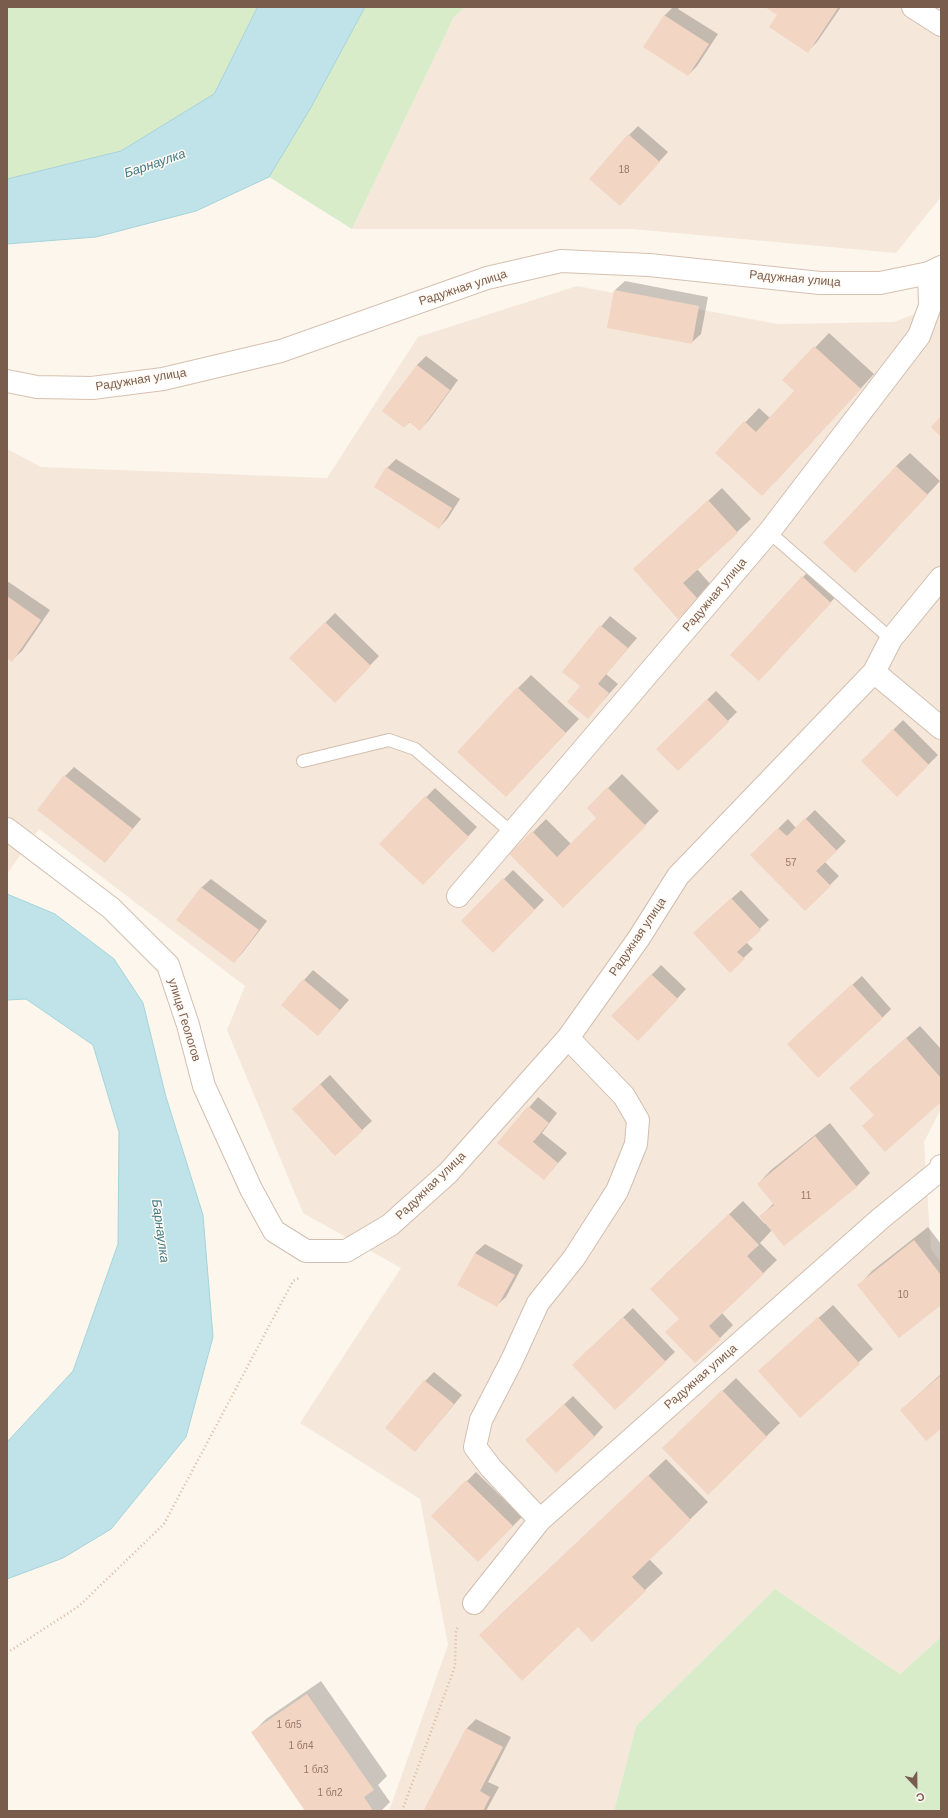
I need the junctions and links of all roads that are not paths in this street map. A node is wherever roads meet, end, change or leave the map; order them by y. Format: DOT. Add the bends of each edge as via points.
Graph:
graph roads {
  1 [pos="913,7"];
  2 [pos="941,25"];
  3 [pos="935,270"];
  4 [pos="7,381"];
  5 [pos="768,532"];
  6 [pos="941,578"];
  7 [pos="890,639"];
  8 [pos="874,672"];
  9 [pos="941,728"];
  10 [pos="303,761"];
  11 [pos="7,829"];
  12 [pos="512,833"];
  13 [pos="458,896"];
  14 [pos="568,1038"];
  15 [pos="941,1169"];
  16 [pos="306,1251"];
  17 [pos="540,1520"];
  18 [pos="474,1603"];
  1 -- 2 [label="street"];
  3 -- 4 [label="street, Радужная улица" via="880,283 820,283 649,264 561,261 488,278 281,351 164,379 92,388 37,387"];
  3 -- 5 [label="street, Радужная улица" via="930,306 919,336"];
  5 -- 7 [label="lane"];
  5 -- 12 [label="street, Радужная улица"];
  6 -- 7 [label="street, Радужная улица"];
  7 -- 8 [label="street, Радужная улица"];
  8 -- 9 [label="street"];
  8 -- 14 [label="street, Радужная улица" via="678,876 639,938"];
  10 -- 12 [label="lane" via="389,740 415,749"];
  11 -- 16 [label="street, улица Геологов" via="111,908 168,965 188,1025 204,1086 251,1189 274,1231"];
  12 -- 13 [label="street, Радужная улица"];
  14 -- 16 [label="street, Радужная улица" via="448,1173 390,1225 346,1251"];
  14 -- 17 [label="street" via="624,1096 638,1120 636,1144 617,1191 574,1258 538,1303 481,1420 474,1447"];
  15 -- 17 [label="street, Радужная улица" via="874,1224"];
  17 -- 18 [label="street, Радужная улица"];
}
